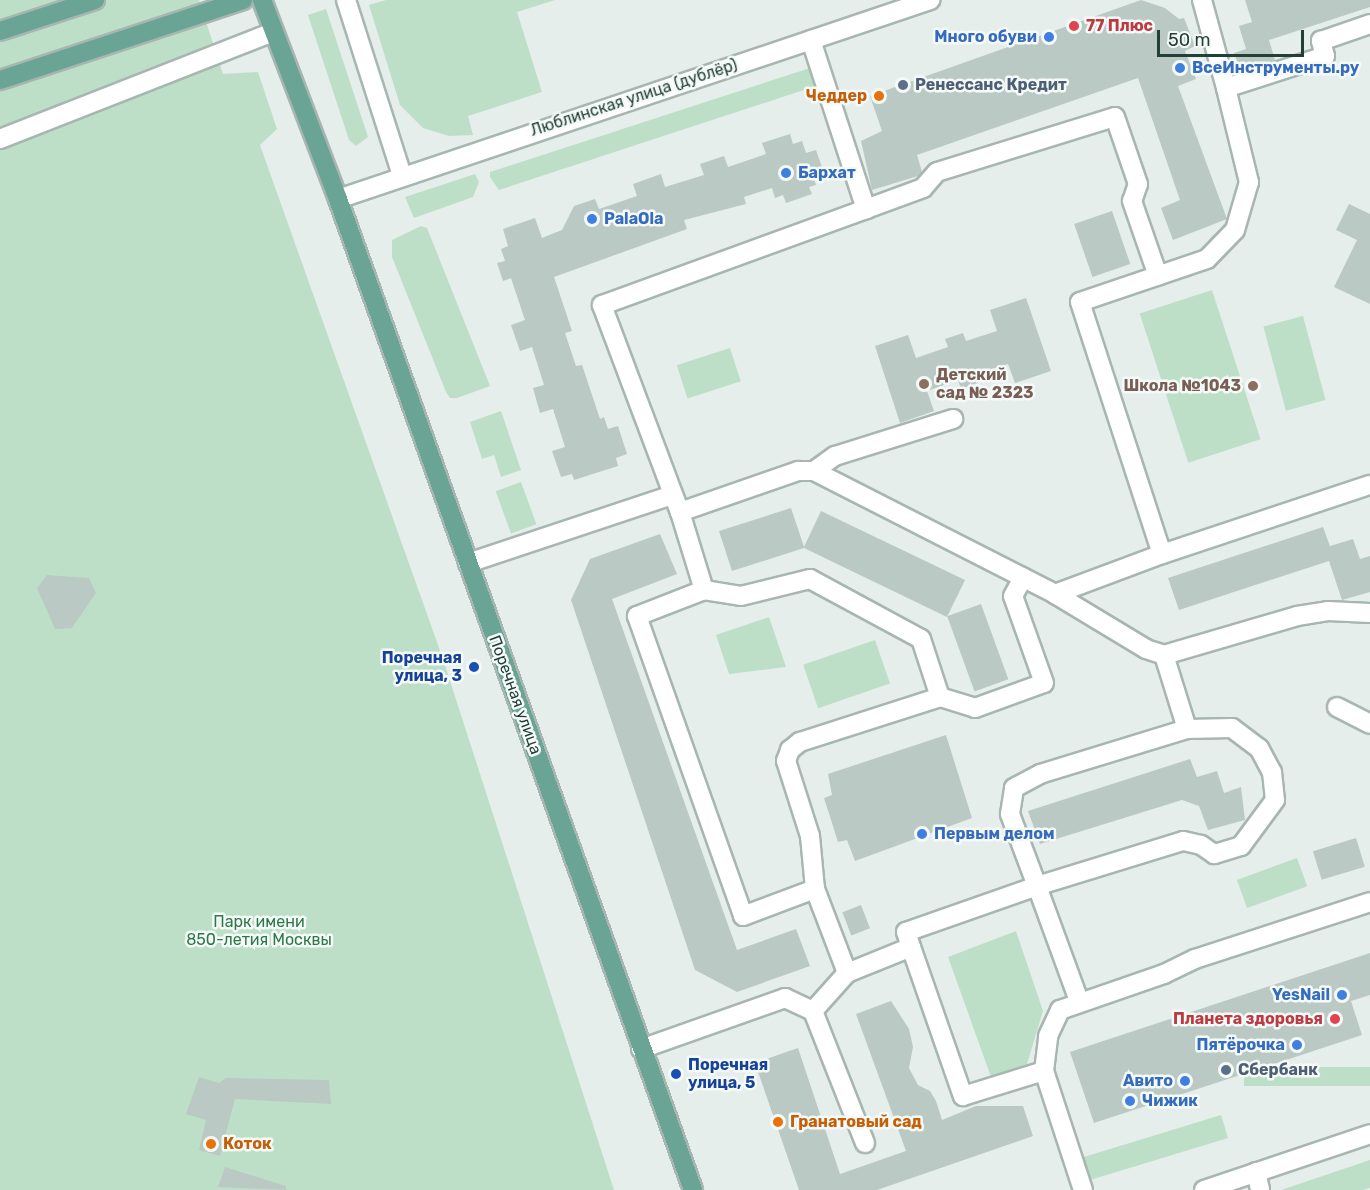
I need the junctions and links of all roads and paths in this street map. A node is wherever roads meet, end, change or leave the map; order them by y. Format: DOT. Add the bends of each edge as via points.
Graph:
graph roads {
  1 [pos="94,0"];
  2 [pos="243,0"];
  3 [pos="262,0"];
  4 [pos="346,0"];
  5 [pos="930,0"];
  6 [pos="1202,0"];
  7 [pos="1370,24"];
  8 [pos="0,31"];
  9 [pos="273,32"];
  10 [pos="811,40"];
  11 [pos="0,80"];
  12 [pos="1226,88"];
  13 [pos="0,139"];
  14 [pos="402,175"];
  15 [pos="338,199"];
  16 [pos="866,209"];
  17 [pos="1158,276"];
  18 [pos="954,419"];
  19 [pos="814,471"];
  20 [pos="1370,485"];
  21 [pos="672,495"];
  22 [pos="680,512"];
  23 [pos="1162,554"];
  24 [pos="468,563"];
  25 [pos="1023,578"];
  26 [pos="704,590"];
  27 [pos="1055,594"];
  28 [pos="1370,614"];
  29 [pos="1164,655"];
  30 [pos="940,697"];
  31 [pos="1337,707"];
  32 [pos="1370,724"];
  33 [pos="1187,729"];
  34 [pos="1037,886"];
  35 [pos="815,889"];
  36 [pos="1370,902"];
  37 [pos="911,947"];
  38 [pos="848,973"];
  39 [pos="1079,1001"];
  40 [pos="813,1011"];
  41 [pos="641,1049"];
  42 [pos="1044,1071"];
  43 [pos="1370,1134"];
  44 [pos="865,1143"];
  45 [pos="1258,1181"];
  46 [pos="693,1190"];
  47 [pos="1083,1190"];
  48 [pos="1204,1190"];
  1 -- 8 [label="main road"];
  2 -- 11 [label="main road"];
  3 -- 9 [label="main road, Поречная улица"];
  4 -- 14 [label="street"];
  5 -- 10 [label="street, Люблинская улица (дублёр)"];
  6 -- 12 [label="street"];
  7 -- 12 [label="street" via="1321,41 1325,56"];
  9 -- 13 [label="street"];
  9 -- 15 [label="main road, Поречная улица"];
  10 -- 14 [label="street, Люблинская улица (дублёр)"];
  10 -- 16 [label="street"];
  12 -- 17 [label="street" via="1249,183 1235,230 1207,259"];
  14 -- 15 [label="street, Люблинская улица (дублёр)"];
  15 -- 24 [label="main road, Поречная улица"];
  16 -- 17 [label="street" via="923,188 937,172 1115,117 1138,184 1132,201"];
  16 -- 21 [label="street" via="602,304"];
  17 -- 23 [label="street" via="1080,302"];
  18 -- 19 [label="street" via="836,456"];
  19 -- 22 [label="street" via="798,471"];
  19 -- 25 [label="street"];
  20 -- 23 [label="street"];
  21 -- 22 [label="street"];
  21 -- 24 [label="street"];
  22 -- 26 [label="street"];
  23 -- 27 [label="street"];
  24 -- 41 [label="main road, Поречная улица"];
  25 -- 27 [label="street"];
  25 -- 30 [label="street" via="1013,596 1044,683 975,708"];
  26 -- 30 [label="street" via="741,596 810,579 921,639"];
  26 -- 35 [label="street" via="637,616 743,916"];
  27 -- 29 [label="street" via="1146,649"];
  28 -- 29 [label="street" via="1328,611 1297,616"];
  29 -- 33 [label="street"];
  30 -- 35 [label="street" via="800,742 790,750 786,761 810,836"];
  31 -- 32 [label="street"];
  33 -- 34 [label="street" via="1040,774 1014,788 1010,814"];
  33 -- 34 [label="street" via="1232,728 1259,748 1272,772 1275,800 1241,846 1214,854 1201,845 1183,841"];
  34 -- 37 [label="street" via="906,932"];
  34 -- 39 [label="street"];
  35 -- 38 [label="street"];
  36 -- 39 [label="street"];
  37 -- 38 [label="street"];
  37 -- 42 [label="street" via="963,1096"];
  38 -- 40 [label="street"];
  39 -- 42 [label="street" via="1060,1010 1048,1036"];
  40 -- 41 [label="street" via="785,998"];
  40 -- 44 [label="street"];
  41 -- 46 [label="main road, Поречная улица"];
  42 -- 47 [label="street"];
  43 -- 45 [label="street"];
  45 -- 48 [label="street"];
}
